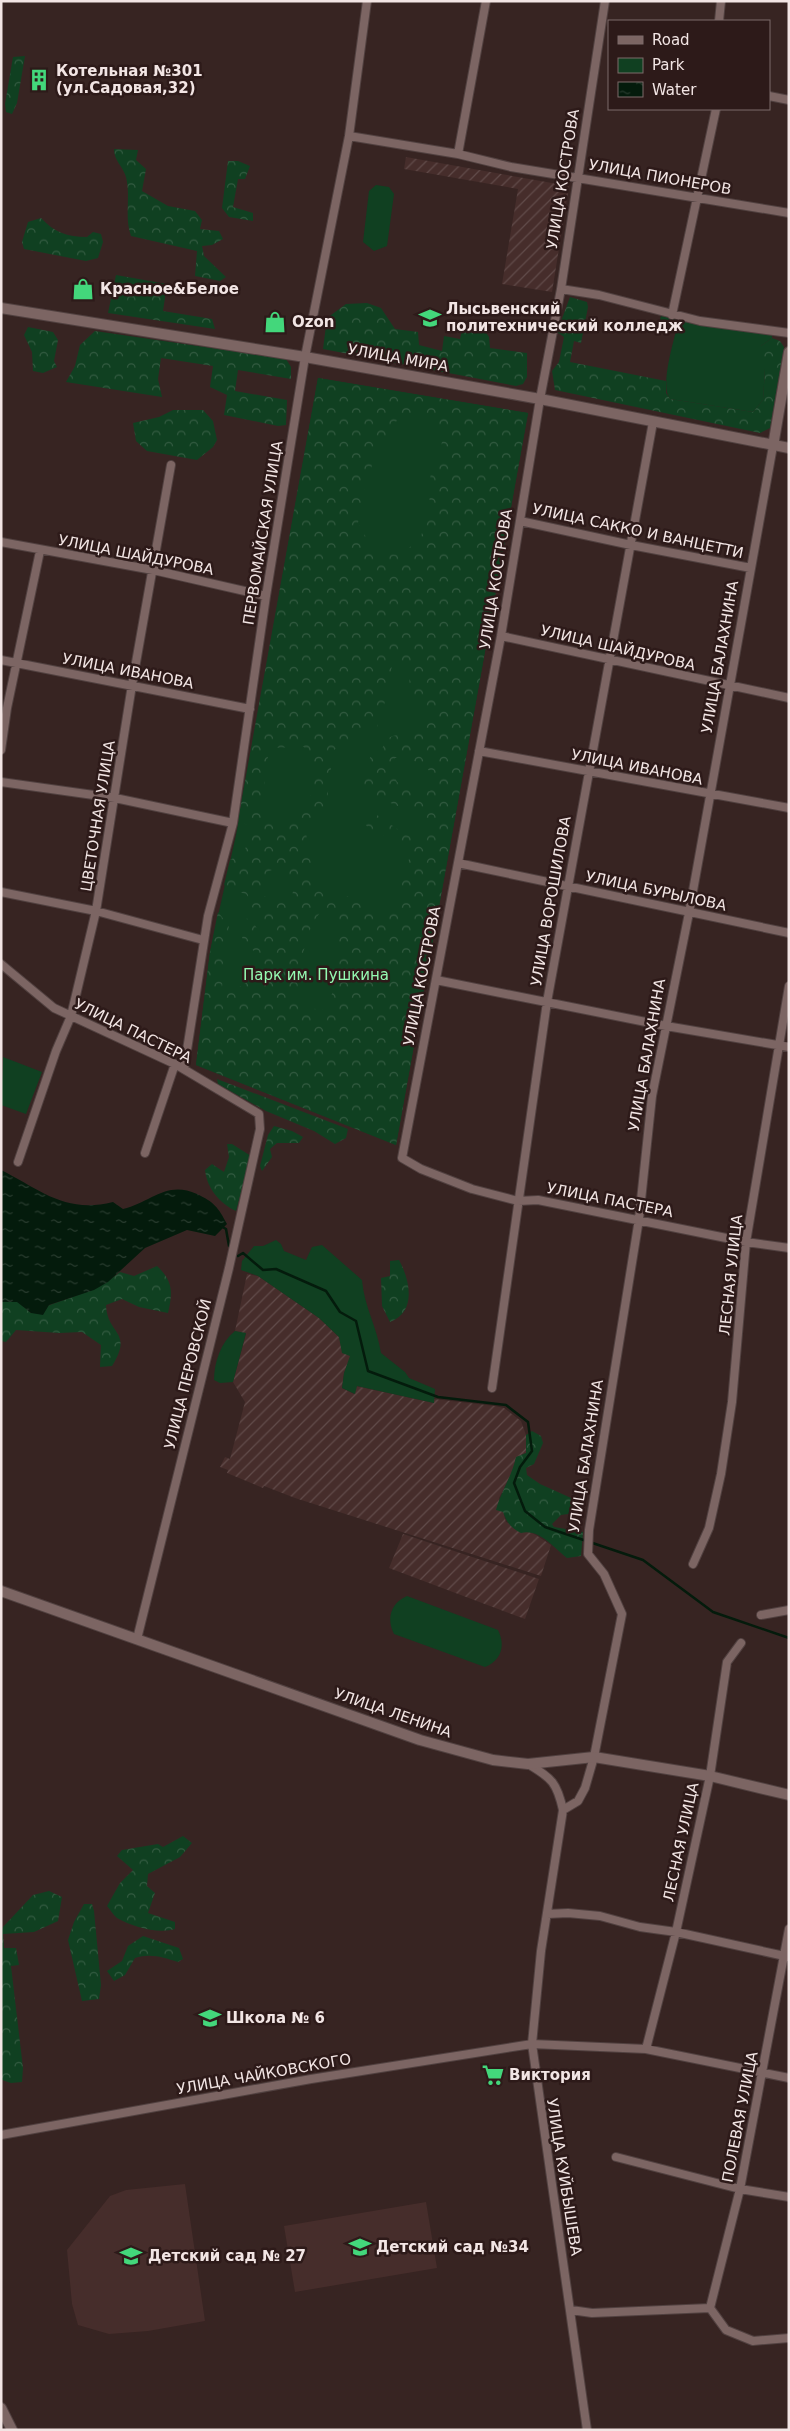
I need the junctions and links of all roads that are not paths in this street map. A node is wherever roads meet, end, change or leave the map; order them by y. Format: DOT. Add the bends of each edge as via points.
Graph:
graph roads {
  1 [pos="367,1"];
  2 [pos="486,1"];
  3 [pos="605,1"];
  4 [pos="722,1"];
  5 [pos="719,20"];
  6 [pos="770,96"];
  7 [pos="789,100"];
  8 [pos="716,110"];
  9 [pos="350,136"];
  10 [pos="458,154"];
  11 [pos="578,177"];
  12 [pos="697,197"];
  13 [pos="789,213"];
  14 [pos="560,289"];
  15 [pos="1,308"];
  16 [pos="672,315"];
  17 [pos="789,333"];
  18 [pos="789,352"];
  19 [pos="305,357"];
  20 [pos="540,399"];
  21 [pos="654,422"];
  22 [pos="773,446"];
  23 [pos="789,448"];
  24 [pos="171,465"];
  25 [pos="520,521"];
  26 [pos="1,542"];
  27 [pos="631,545"];
  28 [pos="40,551"];
  29 [pos="751,568"];
  30 [pos="153,570"];
  31 [pos="266,596"];
  32 [pos="501,636"];
  33 [pos="1,660"];
  34 [pos="610,660"];
  35 [pos="17,664"];
  36 [pos="132,685"];
  37 [pos="730,687"];
  38 [pos="789,698"];
  39 [pos="250,709"];
  40 [pos="1,750"];
  41 [pos="479,751"];
  42 [pos="589,772"];
  43 [pos="1,782"];
  44 [pos="710,795"];
  45 [pos="115,798"];
  46 [pos="789,808"];
  47 [pos="233,823"];
  48 [pos="458,863"];
  49 [pos="568,885"];
  50 [pos="1,892"];
  51 [pos="96,911"];
  52 [pos="689,913"];
  53 [pos="789,933"];
  54 [pos="203,940"];
  55 [pos="1,964"];
  56 [pos="436,980"];
  57 [pos="789,986"];
  58 [pos="547,1002"];
  59 [pos="72,1016"];
  60 [pos="666,1026"];
  61 [pos="779,1046"];
  62 [pos="789,1048"];
  63 [pos="175,1064"];
  64 [pos="184,1069"];
  65 [pos="259,1114"];
  66 [pos="145,1153"];
  67 [pos="402,1158"];
  68 [pos="18,1162"];
  69 [pos="518,1201"];
  70 [pos="639,1219"];
  71 [pos="746,1242"];
  72 [pos="789,1248"];
  73 [pos="492,1388"];
  74 [pos="693,1564"];
  75 [pos="1,1591"];
  76 [pos="789,1610"];
  77 [pos="761,1615"];
  78 [pos="137,1639"];
  79 [pos="741,1643"];
  80 [pos="594,1757"];
  81 [pos="528,1764"];
  82 [pos="710,1776"];
  83 [pos="789,1795"];
  84 [pos="563,1810"];
  85 [pos="547,1914"];
  86 [pos="789,1929"];
  87 [pos="676,1932"];
  88 [pos="786,1957"];
  89 [pos="532,2044"];
  90 [pos="646,2048"];
  91 [pos="762,2074"];
  92 [pos="789,2078"];
  93 [pos="1,2135"];
  94 [pos="616,2157"];
  95 [pos="740,2189"];
  96 [pos="789,2197"];
  97 [pos="710,2308"];
  98 [pos="571,2310"];
  99 [pos="789,2338"];
  100 [pos="1,2408"];
  101 [pos="12,2430"];
  102 [pos="587,2430"];
  1 -- 9 [label="street, ПЕРВОМАЙСКАЯ УЛИЦА"];
  2 -- 10 [label="street"];
  3 -- 11 [label="street, УЛИЦА КОСТРОВА"];
  4 -- 5 [label="street"];
  6 -- 7 [label="street"];
  8 -- 12 [label="street"];
  9 -- 10 [label="street, УЛИЦА ПИОНЕРОВ"];
  9 -- 19 [label="street, ПЕРВОМАЙСКАЯ УЛИЦА"];
  10 -- 11 [label="street, УЛИЦА ПИОНЕРОВ" via="511,167"];
  11 -- 12 [label="street, УЛИЦА ПИОНЕРОВ"];
  11 -- 14 [label="street, УЛИЦА КОСТРОВА"];
  12 -- 13 [label="street, УЛИЦА ПИОНЕРОВ"];
  12 -- 16 [label="street"];
  14 -- 16 [label="street" via="599,295"];
  14 -- 20 [label="street, УЛИЦА КОСТРОВА"];
  15 -- 19 [label="street, УЛИЦА МИРА"];
  16 -- 17 [label="street"];
  18 -- 22 [label="street, УЛИЦА БАЛАХНИНА"];
  19 -- 20 [label="street, УЛИЦА МИРА"];
  19 -- 31 [label="street, ПЕРВОМАЙСКАЯ УЛИЦА"];
  20 -- 21 [label="street, УЛИЦА МИРА"];
  20 -- 25 [label="street, УЛИЦА КОСТРОВА"];
  21 -- 22 [label="street, УЛИЦА МИРА"];
  21 -- 27 [label="street, УЛИЦА ВОРОШИЛОВА"];
  22 -- 23 [label="street, УЛИЦА МИРА"];
  22 -- 29 [label="street, УЛИЦА БАЛАХНИНА"];
  24 -- 30 [label="street, ЦВЕТОЧНАЯ УЛИЦА"];
  25 -- 27 [label="street, УЛИЦА САККО И ВАНЦЕТТИ"];
  25 -- 32 [label="street, УЛИЦА КОСТРОВА"];
  26 -- 28 [label="street, УЛИЦА ШАЙДУРОВА"];
  27 -- 29 [label="street, УЛИЦА САККО И ВАНЦЕТТИ"];
  27 -- 34 [label="street, УЛИЦА ВОРОШИЛОВА"];
  28 -- 30 [label="street, УЛИЦА ШАЙДУРОВА"];
  28 -- 35 [label="street"];
  29 -- 37 [label="street, УЛИЦА БАЛАХНИНА"];
  30 -- 31 [label="street, УЛИЦА ШАЙДУРОВА"];
  30 -- 36 [label="street, ЦВЕТОЧНАЯ УЛИЦА"];
  31 -- 39 [label="street, ПЕРВОМАЙСКАЯ УЛИЦА"];
  32 -- 34 [label="street, УЛИЦА ШАЙДУРОВА"];
  32 -- 41 [label="street, УЛИЦА КОСТРОВА"];
  33 -- 35 [label="street, УЛИЦА ИВАНОВА"];
  34 -- 37 [label="street, УЛИЦА ШАЙДУРОВА"];
  34 -- 42 [label="street, УЛИЦА ВОРОШИЛОВА"];
  35 -- 36 [label="street, УЛИЦА ИВАНОВА"];
  35 -- 40 [label="street"];
  36 -- 39 [label="street, УЛИЦА ИВАНОВА"];
  36 -- 45 [label="street, ЦВЕТОЧНАЯ УЛИЦА"];
  37 -- 38 [label="street, УЛИЦА ШАЙДУРОВА"];
  37 -- 44 [label="street, УЛИЦА БАЛАХНИНА"];
  39 -- 47 [label="street, ПЕРВОМАЙСКАЯ УЛИЦА"];
  41 -- 42 [label="street, УЛИЦА ИВАНОВА"];
  41 -- 48 [label="street, УЛИЦА КОСТРОВА"];
  42 -- 44 [label="street, УЛИЦА ИВАНОВА"];
  42 -- 49 [label="street, УЛИЦА ВОРОШИЛОВА"];
  43 -- 45 [label="street"];
  44 -- 46 [label="street, УЛИЦА ИВАНОВА"];
  44 -- 52 [label="street, УЛИЦА БАЛАХНИНА"];
  45 -- 47 [label="street"];
  45 -- 51 [label="street, ЦВЕТОЧНАЯ УЛИЦА"];
  47 -- 54 [label="street, ПЕРВОМАЙСКАЯ УЛИЦА"];
  48 -- 49 [label="street, УЛИЦА БУРЫЛОВА"];
  48 -- 56 [label="street, УЛИЦА КОСТРОВА"];
  49 -- 52 [label="street, УЛИЦА БУРЫЛОВА"];
  49 -- 58 [label="street, УЛИЦА ВОРОШИЛОВА"];
  50 -- 51 [label="street"];
  51 -- 54 [label="street"];
  51 -- 59 [label="street, ЦВЕТОЧНАЯ УЛИЦА"];
  52 -- 53 [label="street, УЛИЦА БУРЫЛОВА"];
  52 -- 60 [label="street, УЛИЦА БАЛАХНИНА"];
  54 -- 64 [label="street, ПЕРВОМАЙСКАЯ УЛИЦА"];
  55 -- 59 [label="street, УЛИЦА ПАСТЕРА" via="54,1008"];
  56 -- 58 [label="street"];
  56 -- 67 [label="street, УЛИЦА КОСТРОВА"];
  57 -- 61 [label="street, ЛЕСНАЯ УЛИЦА"];
  58 -- 60 [label="street"];
  58 -- 69 [label="street, УЛИЦА ВОРОШИЛОВА"];
  59 -- 63 [label="street, УЛИЦА ПАСТЕРА"];
  59 -- 68 [label="street, ЦВЕТОЧНАЯ УЛИЦА" via="56,1051"];
  60 -- 61 [label="street"];
  60 -- 70 [label="street, УЛИЦА БАЛАХНИНА" via="652,1096"];
  61 -- 62 [label="street"];
  61 -- 71 [label="street, ЛЕСНАЯ УЛИЦА"];
  63 -- 64 [label="street, УЛИЦА ПАСТЕРА"];
  63 -- 66 [label="street"];
  64 -- 65 [label="street, УЛИЦА ПАСТЕРА"];
  65 -- 78 [label="street, УЛИЦА ПЕРОВСКОЙ" via="260,1129 229,1268"];
  67 -- 69 [label="street, УЛИЦА ПАСТЕРА" via="472,1189"];
  69 -- 70 [label="street, УЛИЦА ПАСТЕРА" via="538,1200"];
  69 -- 73 [label="street, УЛИЦА ВОРОШИЛОВА"];
  70 -- 71 [label="street, УЛИЦА ПАСТЕРА"];
  70 -- 80 [label="street, УЛИЦА БАЛАХНИНА" via="589,1530 588,1554 604,1574 622,1614"];
  71 -- 72 [label="street, УЛИЦА ПАСТЕРА"];
  71 -- 74 [label="street, ЛЕСНАЯ УЛИЦА" via="732,1402 721,1474 709,1528"];
  75 -- 78 [label="street, УЛИЦА ЛЕНИНА"];
  76 -- 77 [label="street"];
  78 -- 81 [label="street, УЛИЦА ЛЕНИНА" via="420,1740 494,1760"];
  79 -- 82 [label="street, ЛЕСНАЯ УЛИЦА" via="727,1662"];
  80 -- 81 [label="street, УЛИЦА ЛЕНИНА"];
  80 -- 82 [label="street, УЛИЦА ЛЕНИНА"];
  80 -- 84 [label="street, УЛИЦА БАЛАХНИНА" via="578,1801"];
  81 -- 84 [label="street, УЛИЦА КУЙБЫШЕВА" via="548,1776 558,1788"];
  82 -- 83 [label="street, УЛИЦА ЛЕНИНА"];
  82 -- 87 [label="street, ЛЕСНАЯ УЛИЦА"];
  84 -- 85 [label="street, УЛИЦА КУЙБЫШЕВА"];
  85 -- 87 [label="street" via="600,1916 640,1927"];
  85 -- 89 [label="street, УЛИЦА КУЙБЫШЕВА"];
  86 -- 88 [label="street, ПОЛЕВАЯ УЛИЦА"];
  87 -- 88 [label="street"];
  87 -- 90 [label="street, ЛЕСНАЯ УЛИЦА"];
  88 -- 91 [label="street, ПОЛЕВАЯ УЛИЦА"];
  89 -- 90 [label="street, УЛИЦА ЧАЙКОВСКОГО"];
  89 -- 93 [label="street, УЛИЦА ЧАЙКОВСКОГО" via="311,2079"];
  89 -- 98 [label="street, УЛИЦА КУЙБЫШЕВА"];
  90 -- 91 [label="street, УЛИЦА ЧАЙКОВСКОГО"];
  91 -- 92 [label="street, УЛИЦА ЧАЙКОВСКОГО"];
  91 -- 95 [label="street, ПОЛЕВАЯ УЛИЦА"];
  94 -- 95 [label="street"];
  95 -- 96 [label="street"];
  95 -- 97 [label="street, ПОЛЕВАЯ УЛИЦА"];
  97 -- 98 [label="street" via="592,2313"];
  97 -- 99 [label="street" via="726,2330 753,2341"];
  98 -- 102 [label="street, УЛИЦА КУЙБЫШЕВА"];
  100 -- 101 [label="street"];
}
